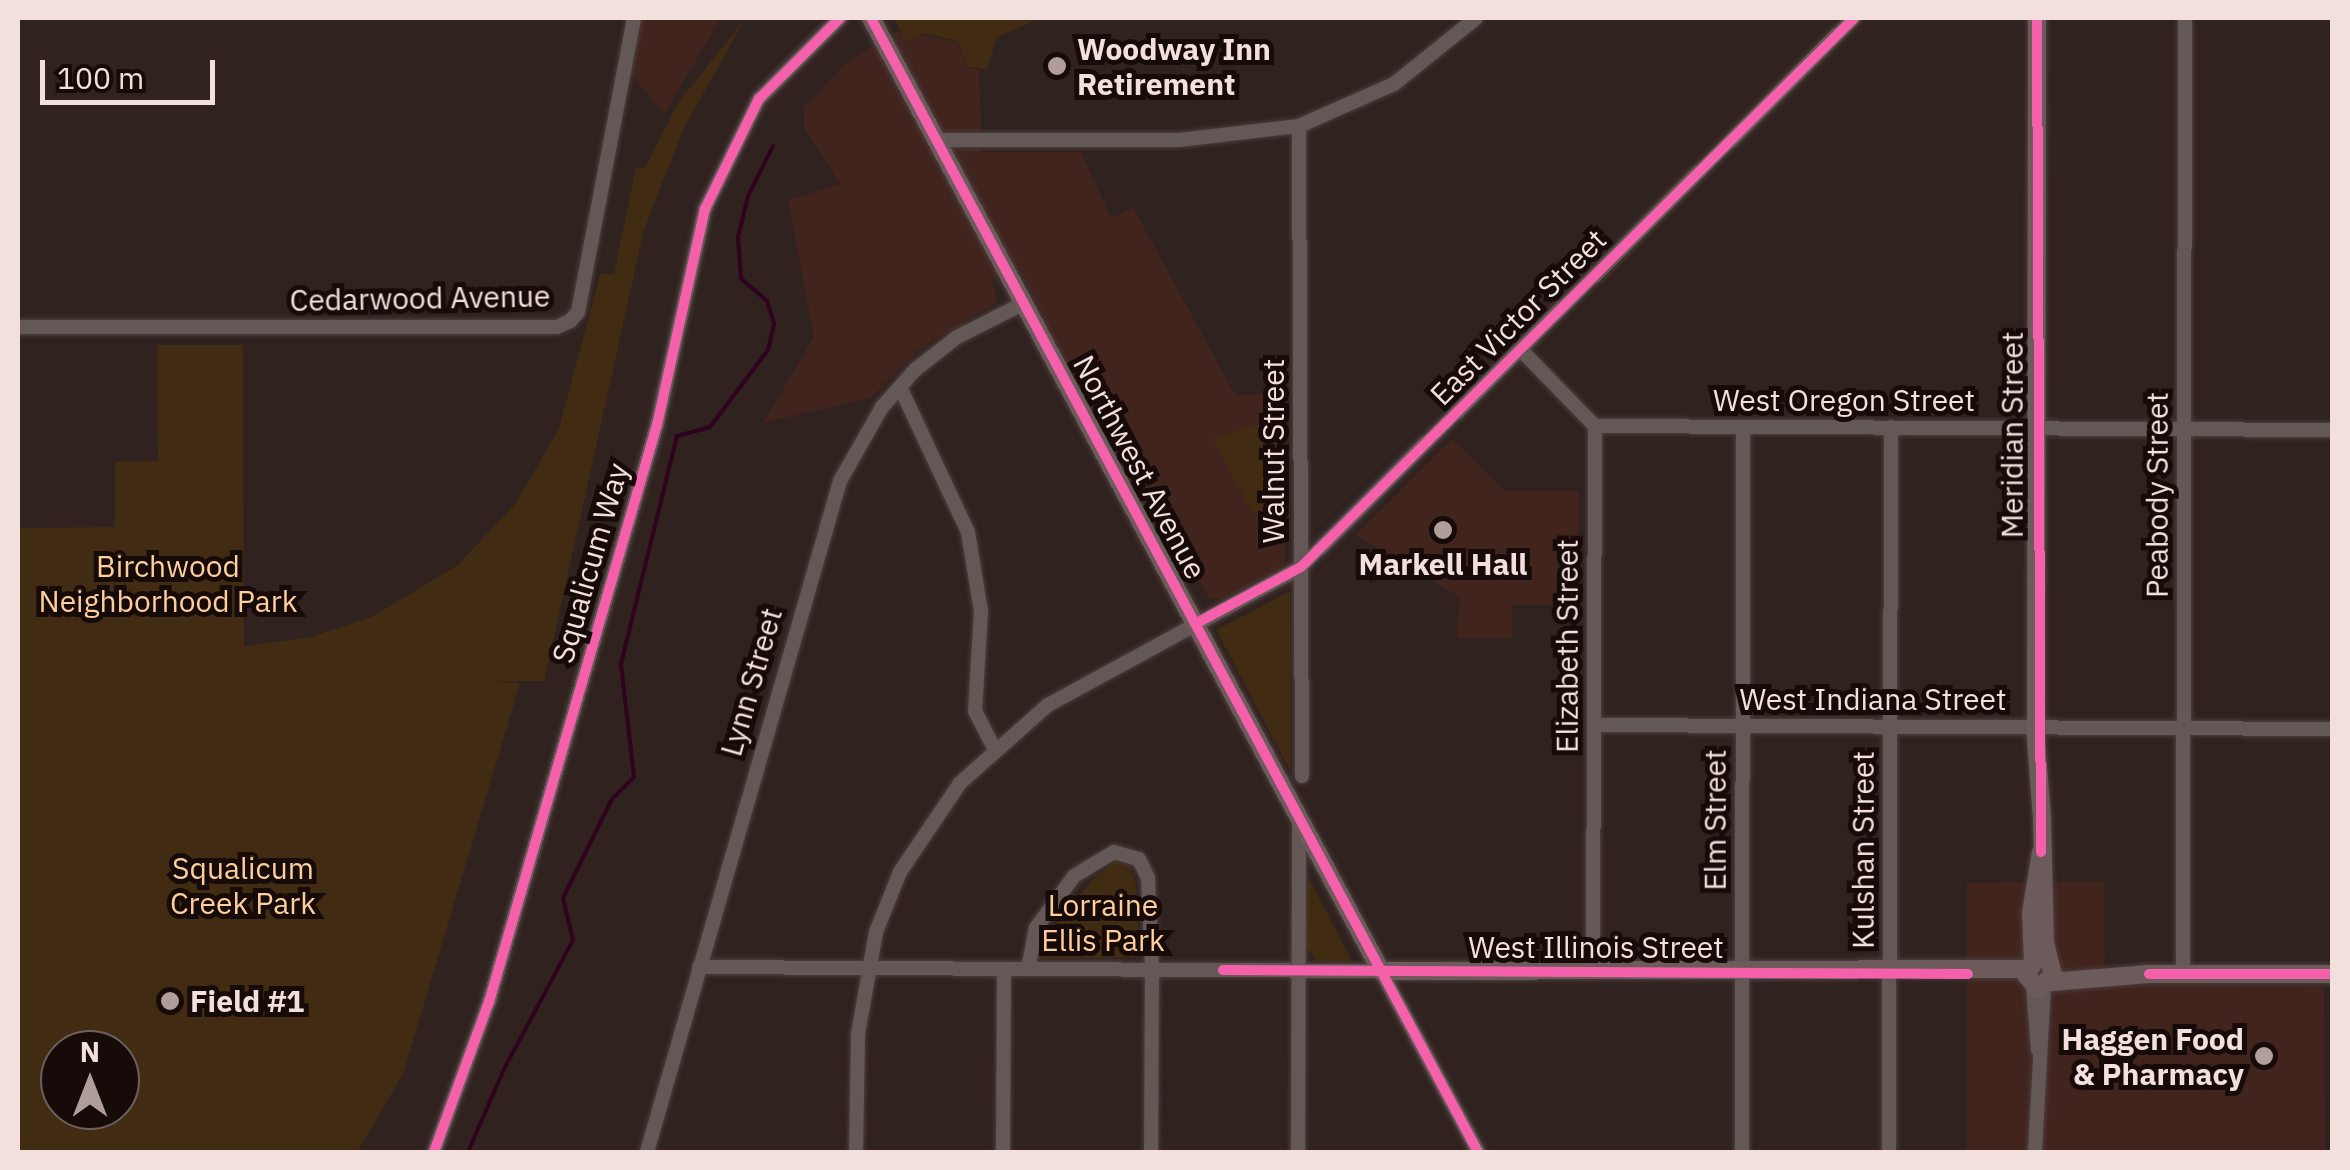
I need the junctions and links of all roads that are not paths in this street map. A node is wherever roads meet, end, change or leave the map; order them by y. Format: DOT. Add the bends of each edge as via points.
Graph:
graph roads {
  1 [pos="634,18"];
  2 [pos="840,18"];
  3 [pos="871,18"];
  4 [pos="1476,18"];
  5 [pos="1854,18"];
  6 [pos="2037,18"];
  7 [pos="2185,18"];
  8 [pos="1299,126"];
  9 [pos="937,140"];
  10 [pos="1024,303"];
  11 [pos="18,327"];
  12 [pos="1520,350"];
  13 [pos="900,387"];
  14 [pos="1595,426"];
  15 [pos="1743,426"];
  16 [pos="1892,428"];
  17 [pos="2037,428"];
  18 [pos="2184,429"];
  19 [pos="2332,430"];
  20 [pos="1301,567"];
  21 [pos="1196,624"];
  22 [pos="1594,725"];
  23 [pos="1742,726"];
  24 [pos="1890,727"];
  25 [pos="2036,728"];
  26 [pos="2184,728"];
  27 [pos="2332,729"];
  28 [pos="994,748"];
  29 [pos="1302,776"];
  30 [pos="1299,817"];
  31 [pos="698,967"];
  32 [pos="867,968"];
  33 [pos="1004,969"];
  34 [pos="1028,969"];
  35 [pos="1152,970"];
  36 [pos="1298,970"];
  37 [pos="1381,971"];
  38 [pos="1594,972"];
  39 [pos="1742,973"];
  40 [pos="1890,974"];
  41 [pos="2183,974"];
  42 [pos="2332,974"];
  43 [pos="2039,976"];
  44 [pos="434,1152"];
  45 [pos="646,1152"];
  46 [pos="856,1152"];
  47 [pos="1003,1152"];
  48 [pos="1151,1152"];
  49 [pos="1298,1152"];
  50 [pos="1478,1152"];
  51 [pos="1742,1152"];
  52 [pos="1890,1152"];
  53 [pos="2035,1152"];
  1 -- 11 [label="street, Cedarwood Avenue" via="578,312 570,321 557,327"];
  2 -- 44 [label="street, Squalicum Way" via="760,100 705,209 657,426 489,1002"];
  3 -- 9 [label="main road, Northwest Avenue"];
  4 -- 8 [label="street" via="1394,84"];
  5 -- 12 [label="street, East Victor Street"];
  6 -- 17 [label="main road, Meridian Street"];
  7 -- 18 [label="street, Peabody Street"];
  8 -- 9 [label="street" via="1179,140"];
  8 -- 20 [label="street, Walnut Street"];
  9 -- 10 [label="main road, Northwest Avenue"];
  10 -- 13 [label="street, Lynn Street" via="957,337"];
  10 -- 21 [label="main road, Northwest Avenue"];
  12 -- 14 [label="street"];
  12 -- 20 [label="street, East Victor Street"];
  13 -- 28 [label="street" via="968,532 981,610 975,711"];
  13 -- 31 [label="street, Lynn Street" via="860,443 829,510"];
  14 -- 15 [label="street, West Oregon Street"];
  14 -- 22 [label="street, Elizabeth Street"];
  15 -- 16 [label="street, West Oregon Street"];
  15 -- 23 [label="street, Elm Street"];
  16 -- 17 [label="street, West Oregon Street"];
  16 -- 24 [label="street, Kulshan Street"];
  17 -- 18 [label="street, West Oregon Street"];
  17 -- 25 [label="main road, Meridian Street"];
  18 -- 19 [label="street, West Oregon Street"];
  18 -- 26 [label="street, Peabody Street"];
  20 -- 21 [label="street, East Victor Street"];
  20 -- 29 [label="street, Walnut Street"];
  21 -- 28 [label="street, East Victor Street" via="1048,705"];
  21 -- 30 [label="main road, Northwest Avenue"];
  22 -- 23 [label="street, West Indiana Street"];
  22 -- 38 [label="street, Elizabeth Street"];
  23 -- 24 [label="street, West Indiana Street"];
  23 -- 39 [label="street, Elm Street"];
  24 -- 25 [label="street, West Indiana Street"];
  24 -- 40 [label="street, Kulshan Street"];
  25 -- 26 [label="street, West Indiana Street"];
  25 -- 43 [label="main road, Meridian Street"];
  26 -- 27 [label="street, West Indiana Street"];
  26 -- 41 [label="street, Peabody Street"];
  28 -- 32 [label="street, East Victor Street" via="918,840"];
  30 -- 36 [label="street"];
  30 -- 37 [label="main road, Northwest Avenue"];
  31 -- 32 [label="street, West Illinois Street"];
  31 -- 45 [label="street, Lynn Street"];
  32 -- 33 [label="street, West Illinois Street"];
  32 -- 46 [label="street, East Victor Street"];
  33 -- 34 [label="street, West Illinois Street"];
  33 -- 47 [label="street"];
  34 -- 35 [label="street, West Illinois Street"];
  34 -- 35 [label="street" via="1036,928 1061,890 1093,859 1124,851 1146,871"];
  35 -- 36 [label="street, West Illinois Street"];
  35 -- 48 [label="street"];
  36 -- 37 [label="street, West Illinois Street"];
  36 -- 49 [label="street"];
  37 -- 38 [label="main road, West Illinois Street"];
  37 -- 50 [label="street, Northwest Avenue"];
  38 -- 39 [label="main road, West Illinois Street"];
  39 -- 40 [label="main road, West Illinois Street"];
  39 -- 51 [label="street, Elm Street"];
  40 -- 43 [label="main road, West Illinois Street"];
  40 -- 52 [label="street, Kulshan Street"];
  41 -- 42 [label="main road, West Illinois Street"];
  41 -- 43 [label="main road, West Illinois Street"];
  43 -- 53 [label="street, Meridian Street"];
}
